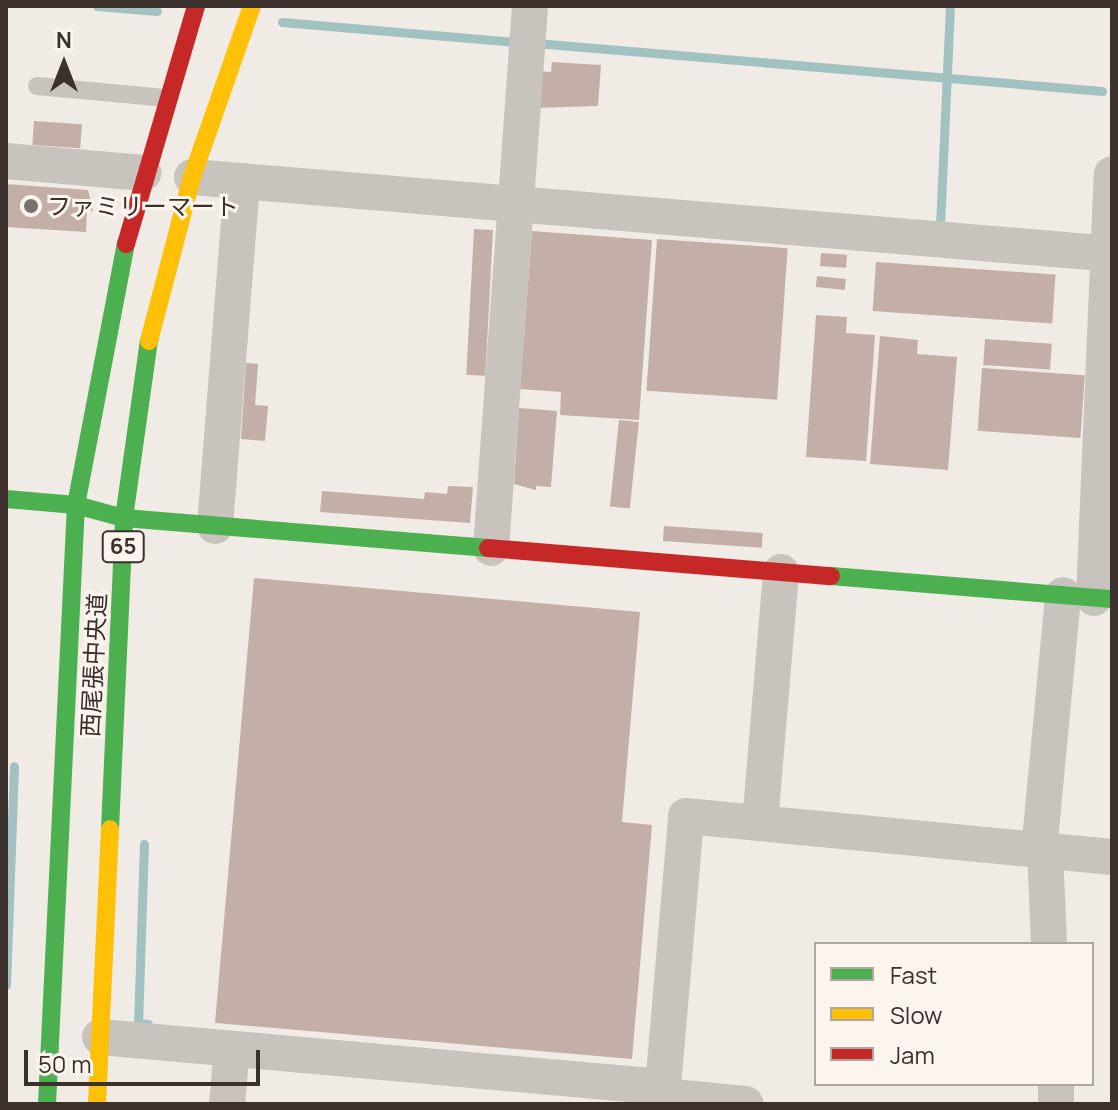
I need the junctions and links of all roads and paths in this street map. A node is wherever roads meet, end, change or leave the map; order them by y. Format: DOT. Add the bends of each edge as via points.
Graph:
graph roads {
  1 [pos="196,6"];
  2 [pos="252,6"];
  3 [pos="530,6"];
  4 [pos="37,86"];
  5 [pos="167,98"];
  6 [pos="6,161"];
  7 [pos="143,173"];
  8 [pos="1112,174"];
  9 [pos="192,177"];
  10 [pos="242,181"];
  11 [pos="515,203"];
  12 [pos="1110,254"];
  13 [pos="6,499"];
  14 [pos="76,505"];
  15 [pos="124,518"];
  16 [pos="215,526"];
  17 [pos="491,548"];
  18 [pos="781,572"];
  19 [pos="1090,597"];
  20 [pos="760,823"];
  21 [pos="1042,851"];
  22 [pos="1112,857"];
  23 [pos="1049,942"];
  24 [pos="100,1037"];
  25 [pos="232,1049"];
  26 [pos="663,1087"];
  27 [pos="47,1104"];
  28 [pos="97,1104"];
  29 [pos="227,1104"];
  30 [pos="746,1104"];
  1 -- 5 [label="main road, 西尾張中央道 / 65"];
  2 -- 9 [label="main road, 西尾張中央道 / 65"];
  3 -- 11 [label="street"];
  4 -- 5 [label="lane"];
  5 -- 7 [label="main road, 西尾張中央道 / 65"];
  6 -- 7 [label="street"];
  7 -- 14 [label="main road, 西尾張中央道 / 65" via="110,312"];
  8 -- 12 [label="street"];
  9 -- 10 [label="street"];
  9 -- 15 [label="main road, 西尾張中央道 / 65" via="153,316"];
  10 -- 11 [label="street"];
  10 -- 16 [label="street"];
  11 -- 12 [label="street"];
  11 -- 17 [label="street"];
  12 -- 19 [label="street"];
  13 -- 14 [label="main road"];
  14 -- 15 [label="main road"];
  14 -- 27 [label="main road, 西尾張中央道 / 65"];
  15 -- 16 [label="main road"];
  15 -- 24 [label="main road, 西尾張中央道 / 65"];
  16 -- 17 [label="main road"];
  17 -- 18 [label="main road"];
  18 -- 19 [label="main road"];
  18 -- 20 [label="street"];
  19 -- 21 [label="street"];
  20 -- 21 [label="street"];
  20 -- 26 [label="street" via="686,816"];
  21 -- 22 [label="street"];
  21 -- 23 [label="street"];
  24 -- 25 [label="street"];
  24 -- 28 [label="main road, 西尾張中央道 / 65"];
  25 -- 26 [label="street"];
  25 -- 29 [label="street"];
  26 -- 30 [label="street" via="673,1097"];
}
